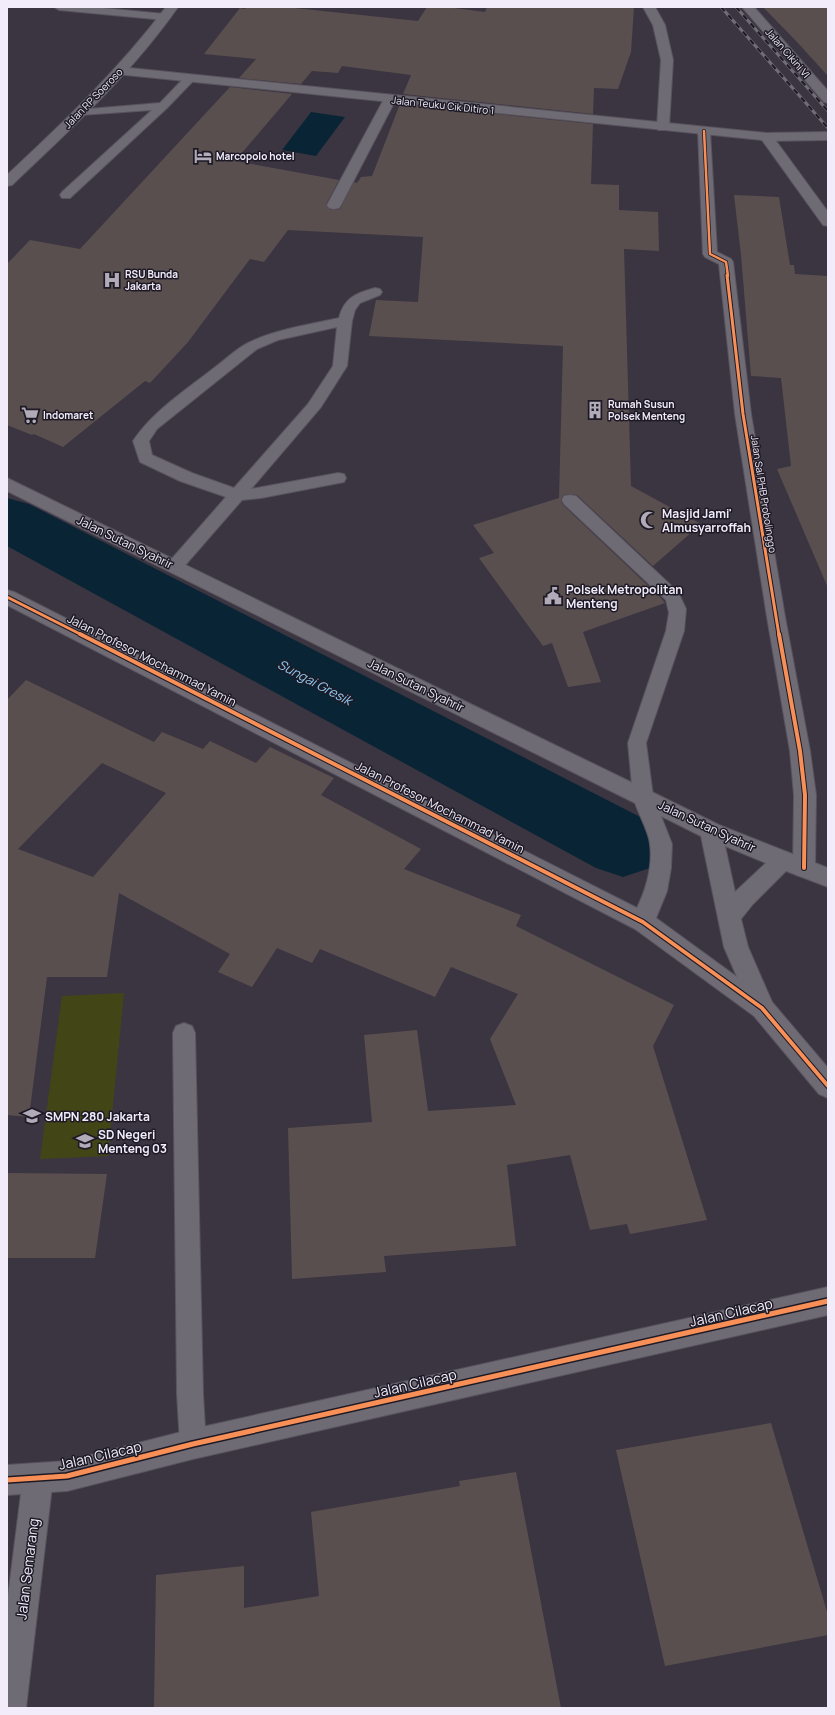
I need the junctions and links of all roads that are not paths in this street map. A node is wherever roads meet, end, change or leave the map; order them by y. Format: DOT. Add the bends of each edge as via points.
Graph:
graph roads {
  1 [pos="59,7"];
  2 [pos="649,7"];
  3 [pos="748,7"];
  4 [pos="168,12"];
  5 [pos="120,72"];
  6 [pos="189,79"];
  7 [pos="390,99"];
  8 [pos="828,99"];
  9 [pos="163,106"];
  10 [pos="81,112"];
  11 [pos="663,127"];
  12 [pos="704,131"];
  13 [pos="828,136"];
  14 [pos="766,137"];
  15 [pos="7,182"];
  16 [pos="66,195"];
  17 [pos="334,205"];
  18 [pos="828,222"];
  19 [pos="375,292"];
  20 [pos="345,321"];
  21 [pos="338,478"];
  22 [pos="7,484"];
  23 [pos="237,495"];
  24 [pos="570,500"];
  25 [pos="175,566"];
  26 [pos="7,597"];
  27 [pos="643,796"];
  28 [pos="711,831"];
  29 [pos="783,860"];
  30 [pos="804,868"];
  31 [pos="828,878"];
  32 [pos="730,916"];
  33 [pos="643,922"];
  34 [pos="762,1008"];
  35 [pos="184,1033"];
  36 [pos="828,1086"];
  37 [pos="828,1301"];
  38 [pos="193,1444"];
  39 [pos="38,1478"];
  40 [pos="7,1480"];
  41 [pos="10,1708"];
  1 -- 4 [label="lane"];
  2 -- 11 [label="street" via="659,25 667,60"];
  3 -- 8 [label="street, Jalan Cikini VI"];
  4 -- 5 [label="street, Jalan RP Soeroso"];
  5 -- 6 [label="street, Jalan Teuku Cik Ditiro 1"];
  5 -- 10 [label="street, Jalan RP Soeroso"];
  6 -- 7 [label="street, Jalan Teuku Cik Ditiro 1"];
  6 -- 9 [label="lane"];
  7 -- 11 [label="street, Jalan Teuku Cik Ditiro 1"];
  7 -- 17 [label="street"];
  9 -- 10 [label="lane"];
  9 -- 16 [label="lane"];
  10 -- 15 [label="street, Jalan RP Soeroso"];
  11 -- 12 [label="street, Jalan Teuku Cik Ditiro 1"];
  12 -- 14 [label="street, Jalan Teuku Cik Ditiro 1"];
  12 -- 30 [label="street, Jalan Sal PHB Probolinggo" via="710,254 726,262 743,414 800,752 805,795"];
  13 -- 14 [label="street"];
  14 -- 18 [label="street"];
  19 -- 20 [label="lane" via="355,300 348,310"];
  20 -- 23 [label="lane" via="340,366 314,406"];
  20 -- 23 [label="lane" via="274,336 252,346 174,407 152,426 141,441 145,458"];
  21 -- 23 [label="lane" via="261,493"];
  22 -- 25 [label="street, Jalan Sutan Syahrir"];
  23 -- 25 [label="lane"];
  24 -- 27 [label="lane" via="672,596 678,606 676,632 637,743"];
  25 -- 27 [label="street, Jalan Sutan Syahrir"];
  26 -- 33 [label="street, Jalan Profesor Mochammad Yamin"];
  27 -- 28 [label="street, Jalan Sutan Syahrir"];
  27 -- 33 [label="street" via="662,844 656,891"];
  28 -- 29 [label="street, Jalan Sutan Syahrir"];
  28 -- 32 [label="street"];
  29 -- 30 [label="street, Jalan Sutan Syahrir"];
  29 -- 32 [label="street" via="745,897"];
  30 -- 31 [label="street, Jalan Sutan Syahrir"];
  32 -- 34 [label="street" via="736,947"];
  33 -- 34 [label="street, Jalan Profesor Mochammad Yamin"];
  34 -- 36 [label="street, Jalan Profesor Mochammad Yamin"];
  35 -- 38 [label="lane"];
  37 -- 38 [label="street, Jalan Cilacap"];
  38 -- 39 [label="street, Jalan Cilacap" via="67,1476"];
  39 -- 40 [label="street, Jalan Cilacap"];
  39 -- 41 [label="street, Jalan Semarang"];
}
